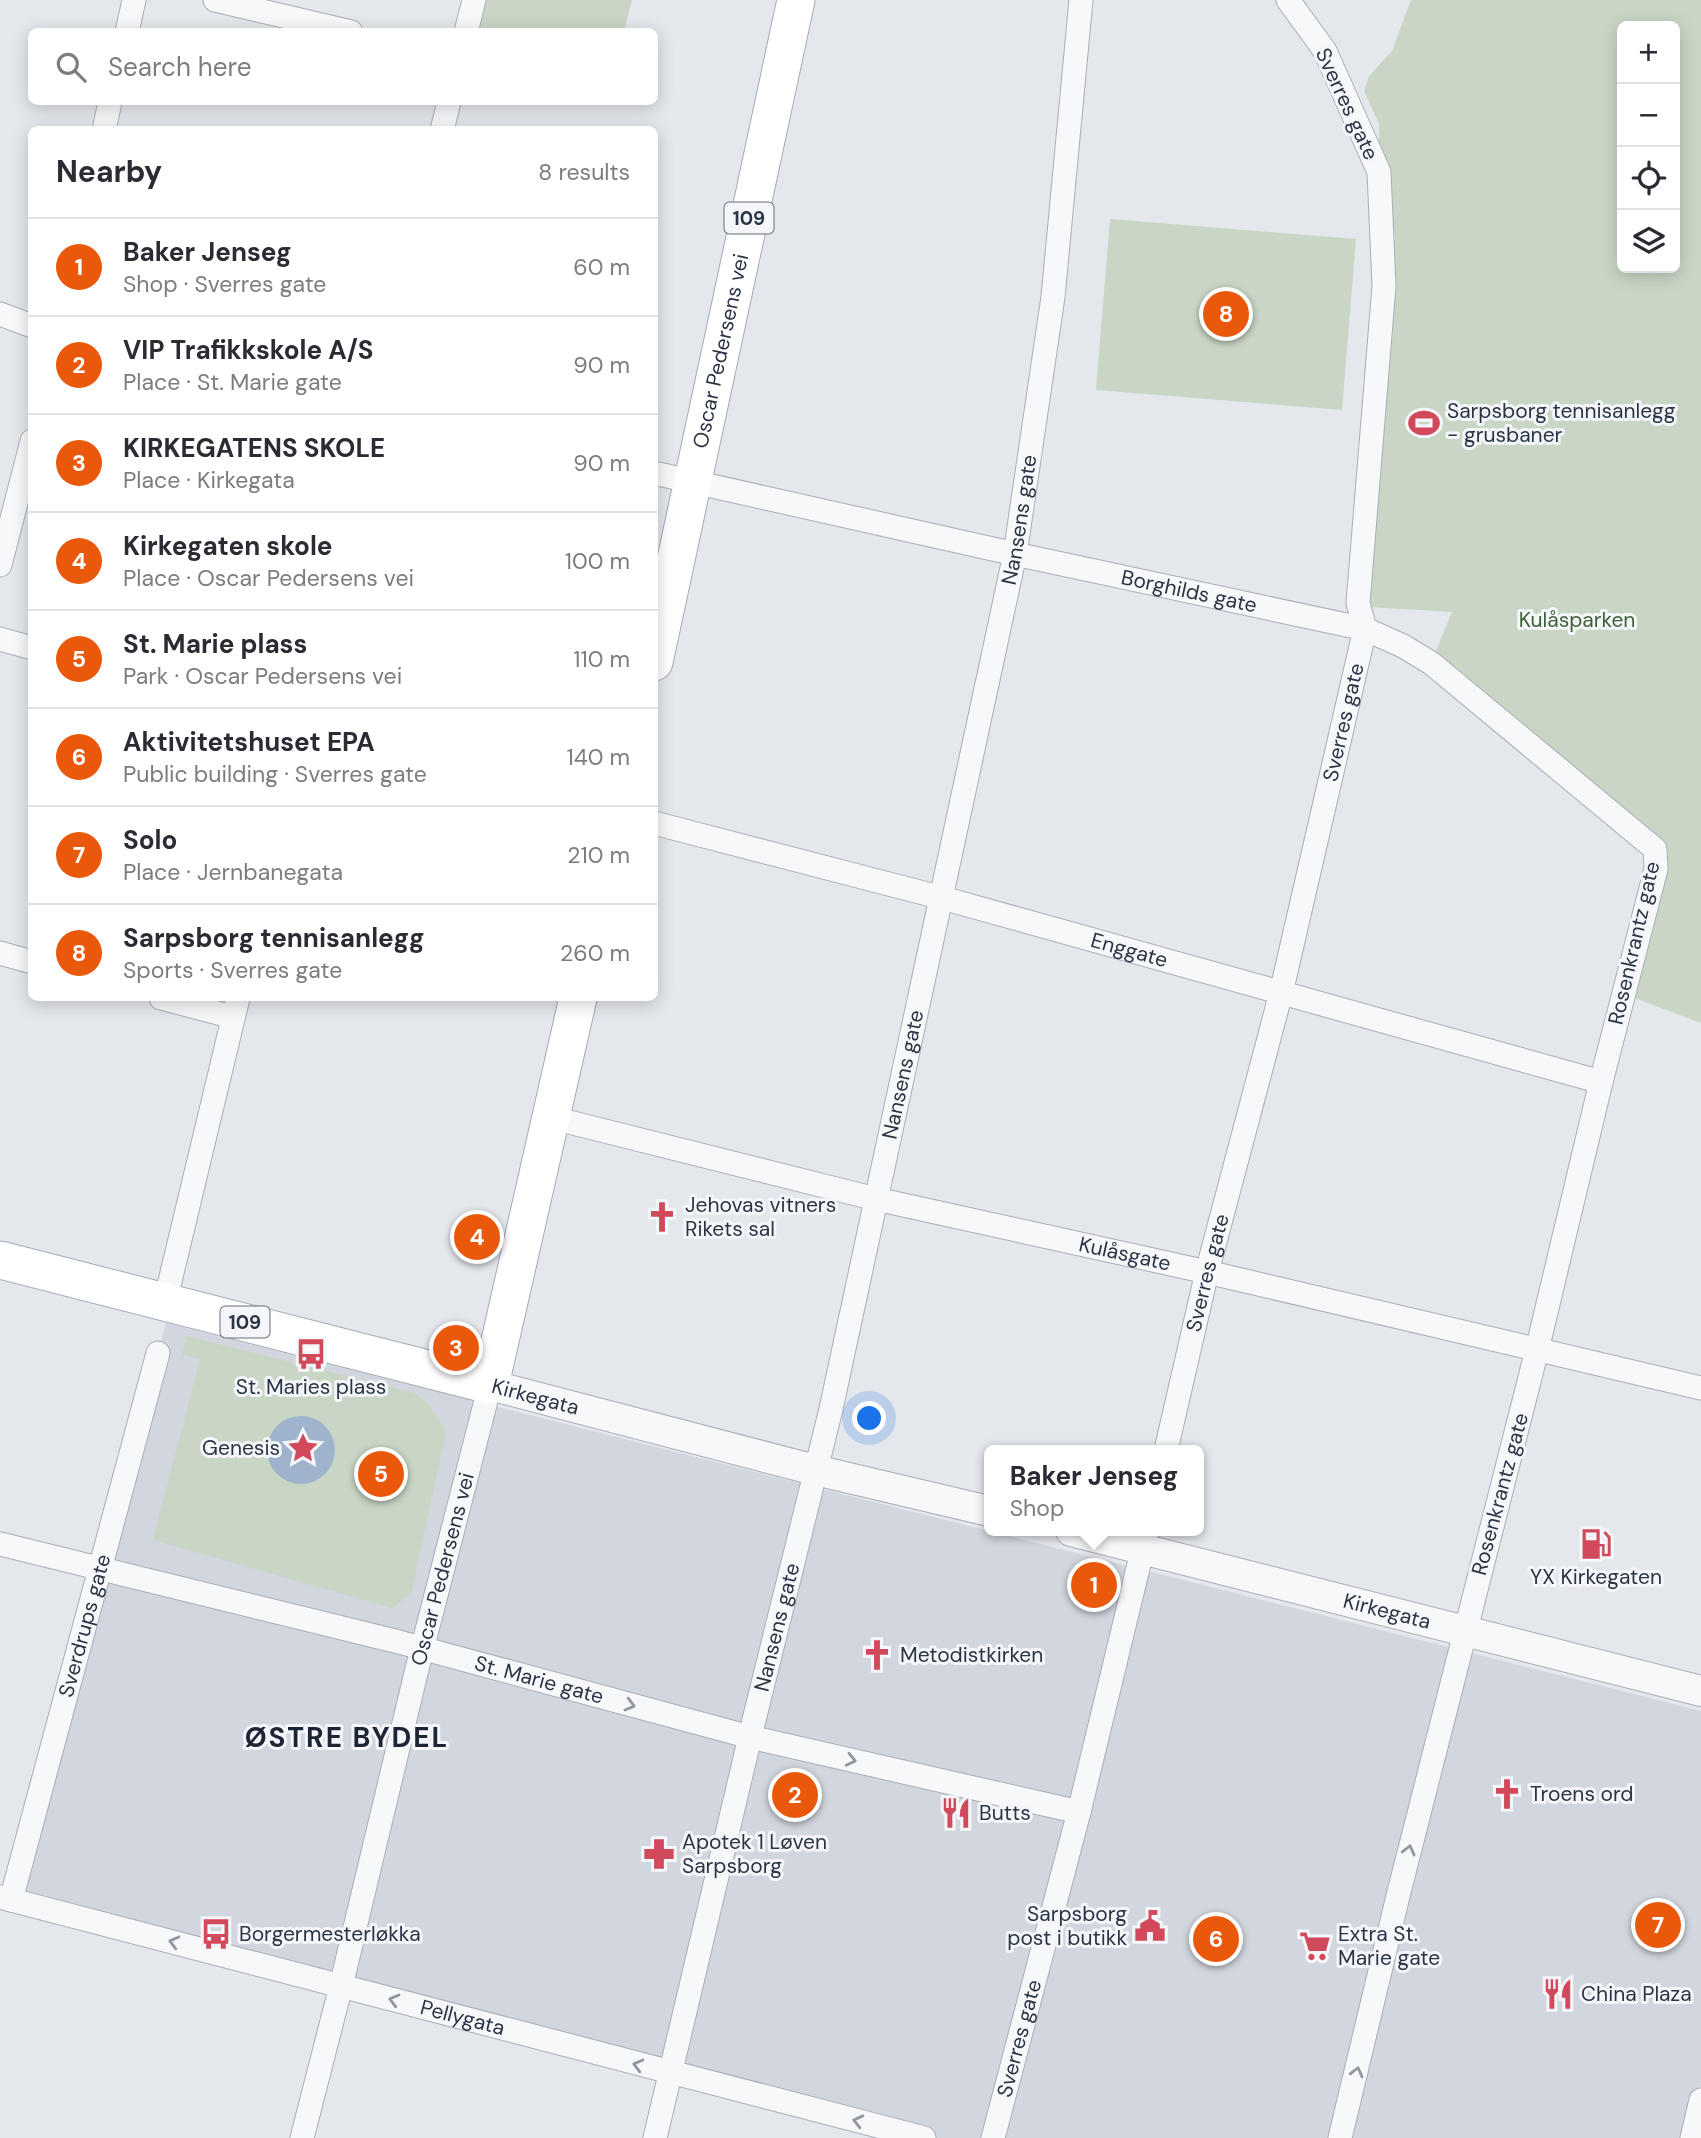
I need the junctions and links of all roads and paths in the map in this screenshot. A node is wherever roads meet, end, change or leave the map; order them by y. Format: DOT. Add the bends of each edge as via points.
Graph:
graph roads {
  1 [pos="134,0"];
  2 [pos="215,0"];
  3 [pos="474,0"];
  4 [pos="796,0"];
  5 [pos="1081,0"];
  6 [pos="1288,0"];
  7 [pos="128,28"];
  8 [pos="334,28"];
  9 [pos="467,28"];
  10 [pos="109,105"];
  11 [pos="448,105"];
  12 [pos="105,126"];
  13 [pos="443,126"];
  14 [pos="0,314"];
  15 [pos="28,324"];
  16 [pos="28,456"];
  17 [pos="658,473"];
  18 [pos="694,481"];
  19 [pos="1015,554"];
  20 [pos="0,565"];
  21 [pos="1365,629"];
  22 [pos="0,639"];
  23 [pos="658,644"];
  24 [pos="28,647"];
  25 [pos="658,824"];
  26 [pos="1655,849"];
  27 [pos="939,897"];
  28 [pos="0,953"];
  29 [pos="28,961"];
  30 [pos="1281,993"];
  31 [pos="186,1001"];
  32 [pos="577,1001"];
  33 [pos="236,1007"];
  34 [pos="1601,1082"];
  35 [pos="550,1118"];
  36 [pos="876,1199"];
  37 [pos="0,1260"];
  38 [pos="1207,1272"];
  39 [pos="165,1302"];
  40 [pos="1538,1350"];
  41 [pos="158,1353"];
  42 [pos="490,1385"];
  43 [pos="1701,1388"];
  44 [pos="1167,1445"];
  45 [pos="815,1470"];
  46 [pos="984,1510"];
  47 [pos="1112,1536"];
  48 [pos="1144,1540"];
  49 [pos="0,1544"];
  50 [pos="102,1569"];
  51 [pos="1464,1630"];
  52 [pos="422,1650"];
  53 [pos="1701,1691"];
  54 [pos="750,1737"];
  55 [pos="1079,1812"];
  56 [pos="6,1898"];
  57 [pos="341,1986"];
  58 [pos="670,2073"];
  59 [pos="1701,2099"];
  60 [pos="302,2138"];
  61 [pos="655,2138"];
  62 [pos="924,2138"];
  63 [pos="993,2138"];
  64 [pos="1340,2138"];
  65 [pos="1692,2138"];
  1 -- 7 [label="street"];
  2 -- 8 [label="street"];
  3 -- 9 [label="street"];
  4 -- 18 [label="main road, Oscar Pedersens vei / 109"];
  5 -- 19 [label="street, Nansens gate" via="1053,297"];
  6 -- 21 [label="street, Sverres gate" via="1325,51 1379,172 1384,286 1358,603"];
  10 -- 12 [label="street"];
  11 -- 13 [label="street"];
  14 -- 15 [label="street"];
  16 -- 20 [label="street"];
  17 -- 18 [label="street, Borghilds gate"];
  18 -- 19 [label="street, Borghilds gate"];
  18 -- 23 [label="main road, Oscar Pedersens vei / 109"];
  19 -- 21 [label="street, Borghilds gate"];
  19 -- 27 [label="street, Nansens gate"];
  21 -- 26 [label="street, Borghilds gate" via="1431,663"];
  21 -- 30 [label="street, Sverres gate"];
  22 -- 24 [label="street"];
  25 -- 27 [label="street, Enggate"];
  26 -- 34 [label="street, Rosenkrantz gate" via="1656,869"];
  27 -- 30 [label="street, Enggate"];
  27 -- 36 [label="street, Nansens gate"];
  28 -- 29 [label="street"];
  30 -- 34 [label="street, Enggate"];
  30 -- 38 [label="street, Sverres gate"];
  31 -- 33 [label="street"];
  32 -- 35 [label="main road, Oscar Pedersens vei"];
  33 -- 39 [label="street"];
  34 -- 40 [label="street, Rosenkrantz gate"];
  35 -- 36 [label="street, Kulåsgate"];
  35 -- 42 [label="main road, Oscar Pedersens vei"];
  36 -- 38 [label="street, Kulåsgate"];
  36 -- 45 [label="street, Nansens gate"];
  37 -- 39 [label="main road, Kirkegata / 109"];
  38 -- 40 [label="street, Kulåsgate"];
  38 -- 44 [label="street, Sverres gate"];
  39 -- 42 [label="main road, Kirkegata / 109"];
  40 -- 43 [label="street, Kulåsgate"];
  40 -- 51 [label="street, Rosenkrantz gate"];
  41 -- 50 [label="street, Sverdrups gate"];
  42 -- 45 [label="street, Kirkegata"];
  42 -- 52 [label="street, Oscar Pedersens vei"];
  45 -- 46 [label="street, Kirkegata"];
  45 -- 54 [label="street, Nansens gate"];
  47 -- 48 [label="street, Kirkegata"];
  48 -- 51 [label="street, Kirkegata"];
  48 -- 55 [label="street, Sverres gate"];
  49 -- 50 [label="street, St. Marie gate"];
  50 -- 52 [label="street, St. Marie gate"];
  50 -- 56 [label="street, Sverdrups gate"];
  51 -- 53 [label="street, Kirkegata"];
  64 -- 51 [label="street, Rosenkrantz gate, one-way"];
  52 -- 54 [label="street, St. Marie gate, one-way"];
  52 -- 57 [label="street, Oscar Pedersens vei"];
  54 -- 55 [label="street, St. Marie gate, one-way"];
  54 -- 58 [label="street, Nansens gate"];
  55 -- 63 [label="street, Sverres gate"];
  57 -- 56 [label="street, Pellygata, one-way"];
  58 -- 57 [label="street, Pellygata, one-way"];
  57 -- 60 [label="street, Oscar Pedersens vei"];
  58 -- 61 [label="street, Nansens gate"];
  62 -- 58 [label="street, Pellygata, one-way"];
  59 -- 65 [label="street"];
}
